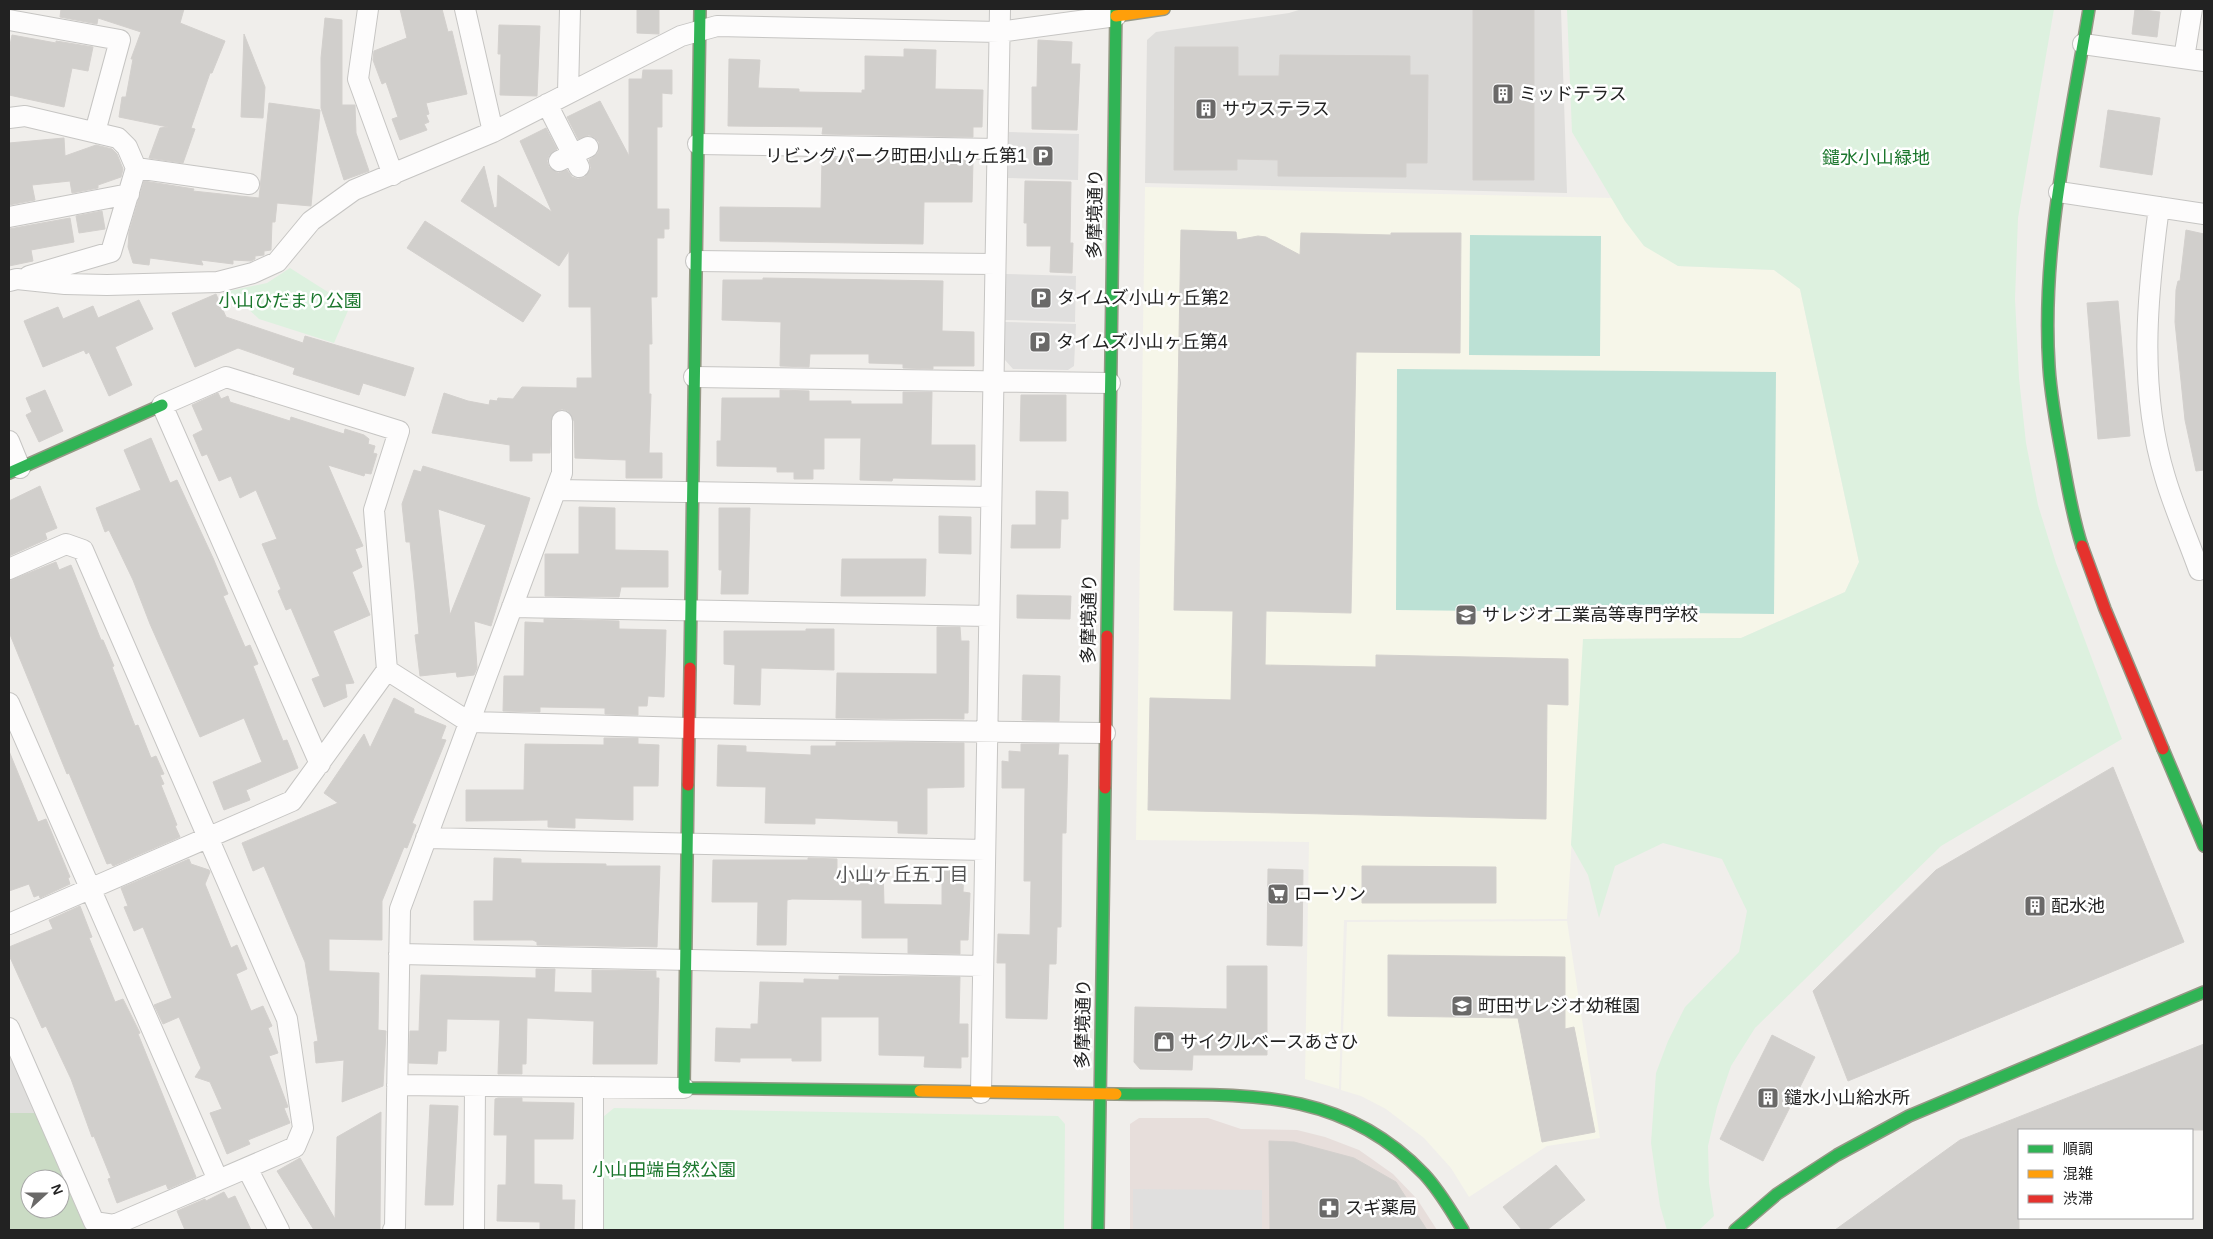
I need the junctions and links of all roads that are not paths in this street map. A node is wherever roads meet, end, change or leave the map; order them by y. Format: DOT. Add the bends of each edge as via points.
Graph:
graph roads {
  1 [pos="368,9"];
  2 [pos="465,9"];
  3 [pos="570,9"];
  4 [pos="700,9"];
  5 [pos="1000,9"];
  6 [pos="1164,9"];
  7 [pos="2089,9"];
  8 [pos="2192,9"];
  9 [pos="1116,12"];
  10 [pos="9,20"];
  11 [pos="700,30"];
  12 [pos="999,32"];
  13 [pos="2083,44"];
  14 [pos="2184,58"];
  15 [pos="2204,61"];
  16 [pos="568,93"];
  17 [pos="547,104"];
  18 [pos="9,118"];
  19 [pos="95,132"];
  20 [pos="493,132"];
  21 [pos="698,144"];
  22 [pos="997,149"];
  23 [pos="575,158"];
  24 [pos="136,168"];
  25 [pos="393,174"];
  26 [pos="249,184"];
  27 [pos="2059,192"];
  28 [pos="129,194"];
  29 [pos="2159,207"];
  30 [pos="2204,214"];
  31 [pos="9,217"];
  32 [pos="696,261"];
  33 [pos="995,264"];
  34 [pos="13,280"];
  35 [pos="694,377"];
  36 [pos="993,381"];
  37 [pos="1110,383"];
  38 [pos="162,405"];
  39 [pos="562,421"];
  40 [pos="9,442"];
  41 [pos="14,470"];
  42 [pos="556,490"];
  43 [pos="692,494"];
  44 [pos="991,497"];
  45 [pos="2204,568"];
  46 [pos="9,570"];
  47 [pos="512,607"];
  48 [pos="691,611"];
  49 [pos="989,616"];
  50 [pos="387,670"];
  51 [pos="9,703"];
  52 [pos="470,722"];
  53 [pos="689,728"];
  54 [pos="987,732"];
  55 [pos="1105,733"];
  56 [pos="320,764"];
  57 [pos="208,838"];
  58 [pos="426,838"];
  59 [pos="687,844"];
  60 [pos="2204,846"];
  61 [pos="985,850"];
  62 [pos="90,889"];
  63 [pos="9,924"];
  64 [pos="399,954"];
  65 [pos="686,960"];
  66 [pos="983,966"];
  67 [pos="2204,992"];
  68 [pos="9,1028"];
  69 [pos="397,1085"];
  70 [pos="475,1086"];
  71 [pos="593,1087"];
  72 [pos="684,1088"];
  73 [pos="981,1093"];
  74 [pos="1100,1096"];
  75 [pos="247,1168"];
  76 [pos="218,1180"];
  77 [pos="279,1230"];
  78 [pos="393,1230"];
  79 [pos="474,1230"];
  80 [pos="593,1230"];
  81 [pos="1098,1230"];
  82 [pos="1463,1230"];
  83 [pos="1735,1230"];
  1 -- 25 [label="street" via="358,79"];
  2 -- 20 [label="street"];
  3 -- 16 [label="street"];
  4 -- 11 [label="street"];
  5 -- 12 [label="street"];
  6 -- 9 [label="street"];
  7 -- 13 [label="street"];
  8 -- 14 [label="street"];
  9 -- 12 [label="street"];
  9 -- 37 [label="street, 多摩境通り"];
  10 -- 19 [label="street" via="120,40"];
  11 -- 12 [label="street" via="717,26"];
  11 -- 16 [label="street" via="680,36"];
  11 -- 21 [label="street"];
  12 -- 22 [label="street"];
  13 -- 14 [label="street"];
  13 -- 27 [label="street"];
  14 -- 15 [label="street"];
  16 -- 17 [label="street"];
  17 -- 20 [label="street"];
  17 -- 23 [label="street"];
  18 -- 19 [label="street" via="25,116"];
  19 -- 24 [label="street" via="118,138 127,147"];
  20 -- 25 [label="street"];
  21 -- 22 [label="street"];
  21 -- 32 [label="street"];
  22 -- 33 [label="street"];
  24 -- 26 [label="street"];
  24 -- 28 [label="street"];
  25 -- 34 [label="street" via="354,190 311,221 277,262 253,273 218,282 65,284"];
  27 -- 29 [label="street"];
  27 -- 60 [label="street" via="2051,257 2048,366 2059,448 2074,521"];
  28 -- 31 [label="street"];
  28 -- 34 [label="street" via="110,252"];
  29 -- 30 [label="street"];
  29 -- 45 [label="street" via="2148,313 2148,388 2164,476 2199,570"];
  32 -- 33 [label="street"];
  32 -- 35 [label="street"];
  33 -- 36 [label="street"];
  35 -- 36 [label="street"];
  35 -- 43 [label="street"];
  36 -- 37 [label="street"];
  36 -- 44 [label="street"];
  37 -- 55 [label="street, 多摩境通り"];
  38 -- 41 [label="street"];
  38 -- 50 [label="street" via="226,377 399,432 374,510"];
  38 -- 56 [label="street"];
  39 -- 42 [label="street" via="562,472"];
  40 -- 41 [label="street"];
  42 -- 43 [label="street"];
  42 -- 47 [label="street"];
  43 -- 44 [label="street"];
  43 -- 48 [label="street"];
  44 -- 49 [label="street"];
  46 -- 57 [label="street" via="66,544 83,550"];
  47 -- 48 [label="street"];
  47 -- 52 [label="street"];
  48 -- 49 [label="street"];
  48 -- 53 [label="street"];
  49 -- 54 [label="street"];
  50 -- 52 [label="street"];
  50 -- 56 [label="street"];
  51 -- 62 [label="street"];
  52 -- 53 [label="street"];
  52 -- 58 [label="street"];
  53 -- 54 [label="street"];
  53 -- 59 [label="street"];
  54 -- 55 [label="street"];
  54 -- 61 [label="street"];
  55 -- 74 [label="street, 多摩境通り"];
  56 -- 57 [label="street" via="292,801"];
  57 -- 62 [label="street"];
  57 -- 75 [label="street" via="287,1019 303,1128 295,1147"];
  58 -- 59 [label="street"];
  58 -- 64 [label="street" via="400,909"];
  59 -- 61 [label="street"];
  59 -- 65 [label="street"];
  61 -- 66 [label="street"];
  62 -- 63 [label="street"];
  62 -- 76 [label="street"];
  64 -- 65 [label="street"];
  64 -- 69 [label="street"];
  65 -- 66 [label="street"];
  65 -- 72 [label="street"];
  66 -- 73 [label="street"];
  67 -- 83 [label="street" via="1910,1116 1829,1160 1777,1194"];
  68 -- 76 [label="street" via="94,1222 114,1225"];
  69 -- 70 [label="street"];
  69 -- 78 [label="street" via="396,1227"];
  70 -- 71 [label="street"];
  70 -- 79 [label="street"];
  71 -- 72 [label="street"];
  71 -- 80 [label="street"];
  72 -- 73 [label="street"];
  73 -- 74 [label="street"];
  74 -- 81 [label="street, 多摩境通り"];
  74 -- 82 [label="street" via="1276,1098 1335,1112 1369,1129 1406,1156 1436,1187"];
  75 -- 76 [label="street"];
  75 -- 77 [label="street"];
}
